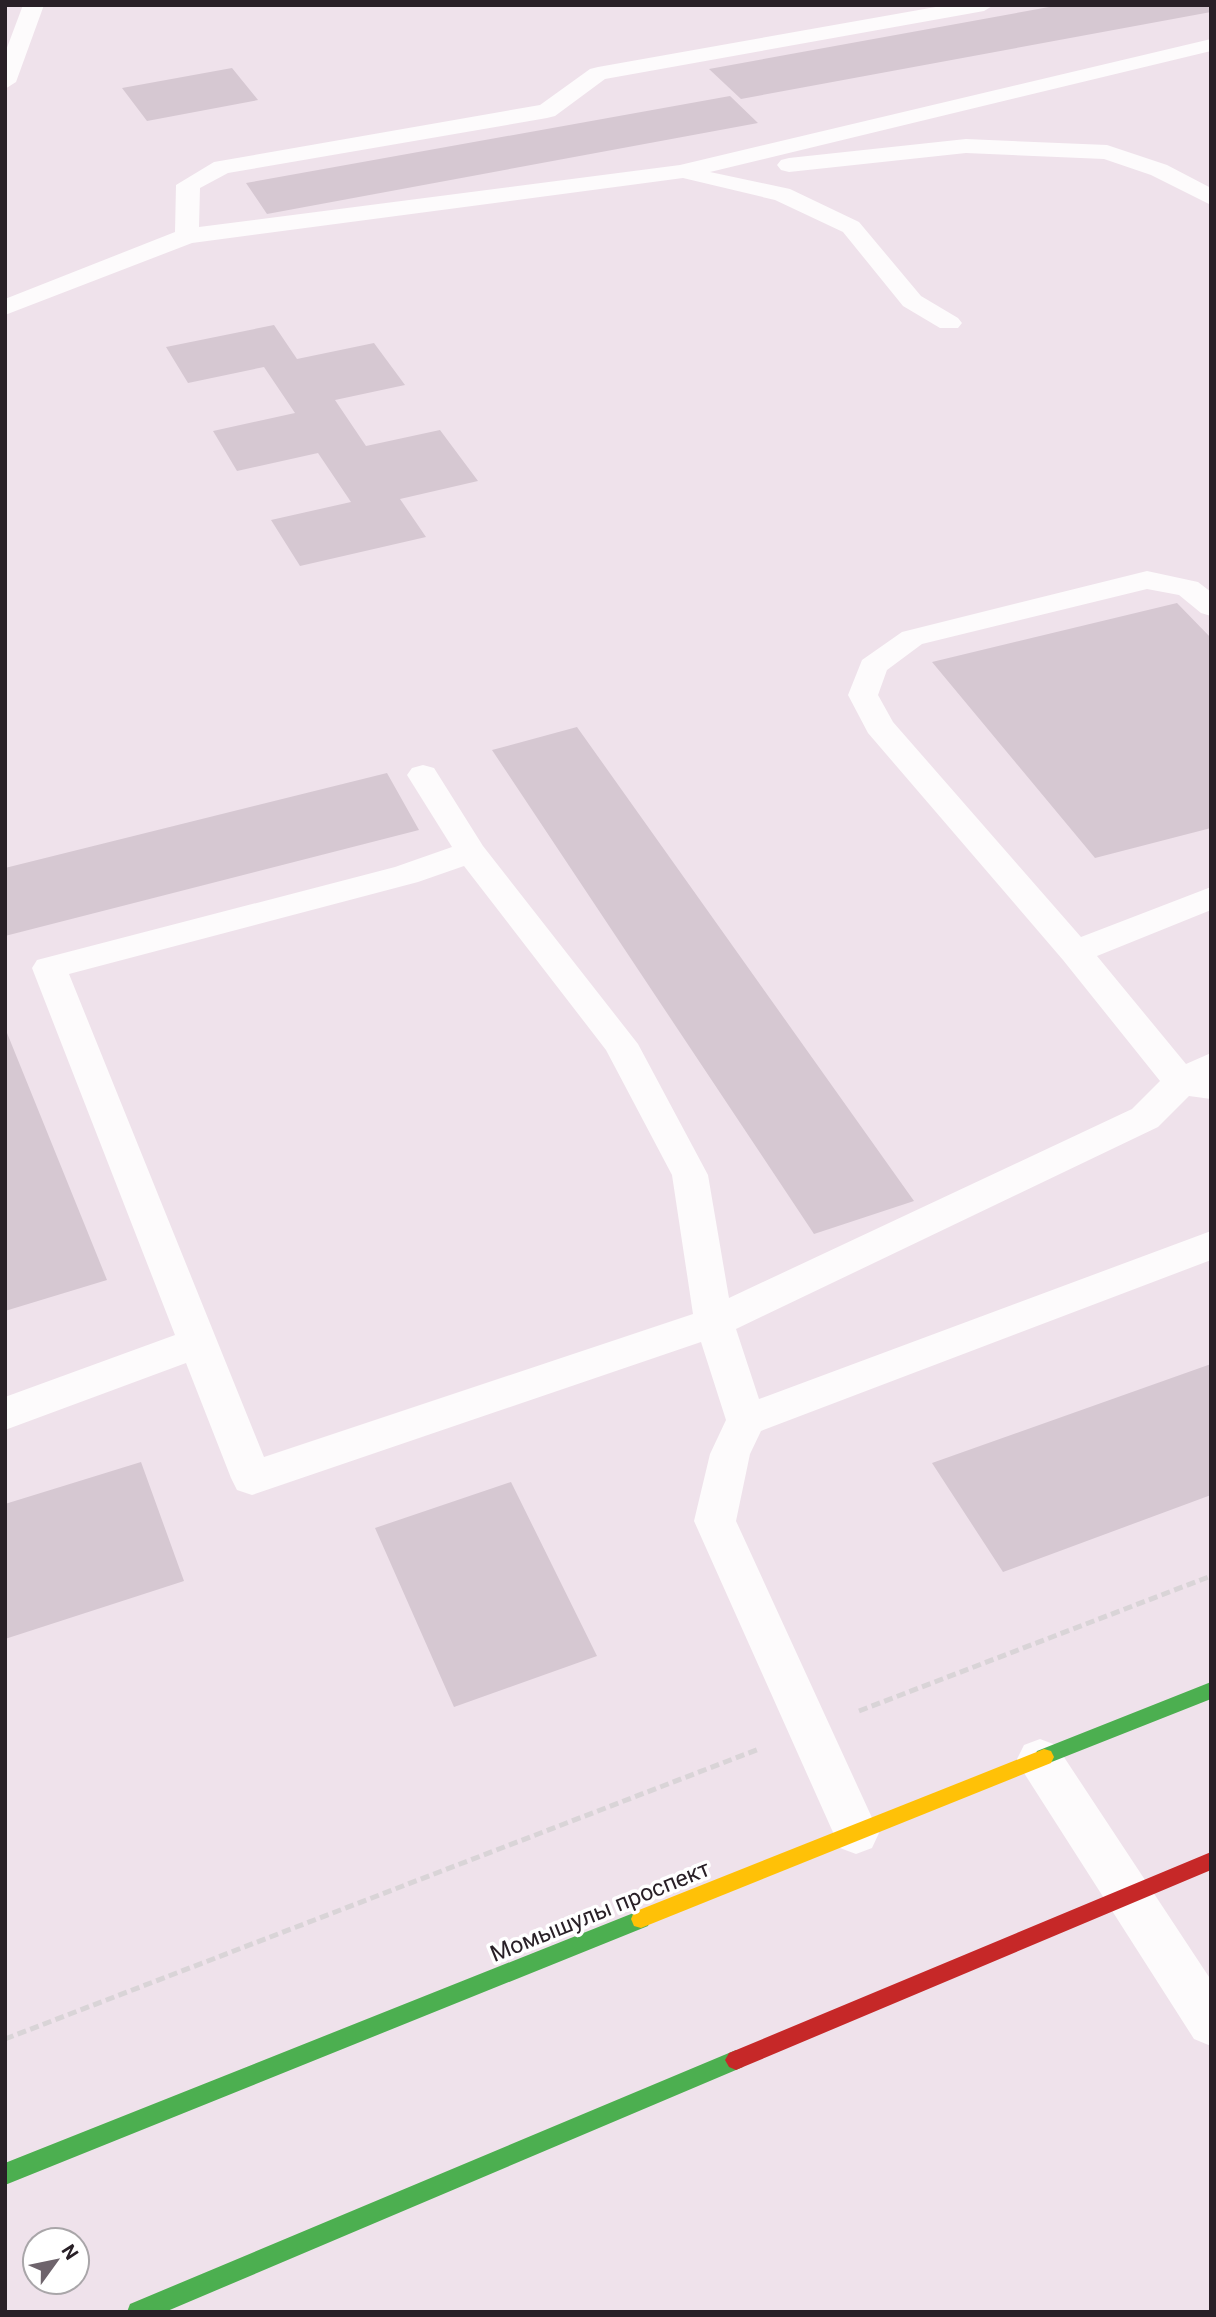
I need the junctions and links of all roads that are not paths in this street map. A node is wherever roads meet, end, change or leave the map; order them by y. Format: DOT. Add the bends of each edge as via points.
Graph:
graph roads {
  1 [pos="34,5"];
  2 [pos="984,5"];
  3 [pos="1211,45"];
  4 [pos="5,82"];
  5 [pos="680,172"];
  6 [pos="1211,198"];
  7 [pos="187,236"];
  8 [pos="5,308"];
  9 [pos="949,323"];
  10 [pos="1211,607"];
  11 [pos="424,775"];
  12 [pos="471,852"];
  13 [pos="1211,898"];
  14 [pos="1075,952"];
  15 [pos="1201,1078"];
  16 [pos="1211,1245"];
  17 [pos="714,1322"];
  18 [pos="199,1342"];
  19 [pos="5,1414"];
  20 [pos="746,1420"];
  21 [pos="1211,1690"];
  22 [pos="1040,1759"];
  23 [pos="856,1833"];
  24 [pos="1211,1861"];
  25 [pos="1128,1896"];
  26 [pos="1211,2023"];
  27 [pos="5,2174"];
  28 [pos="138,2312"];
  1 -- 4 [label="lane"];
  2 -- 7 [label="lane" via="598,74 547,111 222,167 188,185"];
  3 -- 5 [label="lane"];
  5 -- 6 [label="lane" via="856,160 966,146 1107,152 1159,170"];
  5 -- 7 [label="lane"];
  5 -- 9 [label="lane" via="782,194 851,227 912,301"];
  7 -- 8 [label="lane"];
  10 -- 14 [label="lane" via="1188,588 1147,580 912,638 873,666 863,695 879,726"];
  11 -- 12 [label="lane"];
  12 -- 17 [label="lane" via="620,1044 690,1175"];
  12 -- 18 [label="lane" via="406,875 49,968"];
  13 -- 14 [label="lane"];
  14 -- 15 [label="lane"];
  15 -- 17 [label="lane" via="1145,1118"];
  16 -- 20 [label="lane"];
  17 -- 18 [label="lane" via="252,1478"];
  17 -- 20 [label="lane"];
  18 -- 19 [label="lane"];
  20 -- 23 [label="lane" via="730,1454 715,1521"];
  21 -- 22 [label="street, Момышулы проспект"];
  22 -- 23 [label="street, Момышулы проспект"];
  22 -- 25 [label="lane"];
  23 -- 27 [label="street, Момышулы проспект"];
  24 -- 25 [label="street"];
  25 -- 26 [label="lane"];
  25 -- 28 [label="street"];
}
